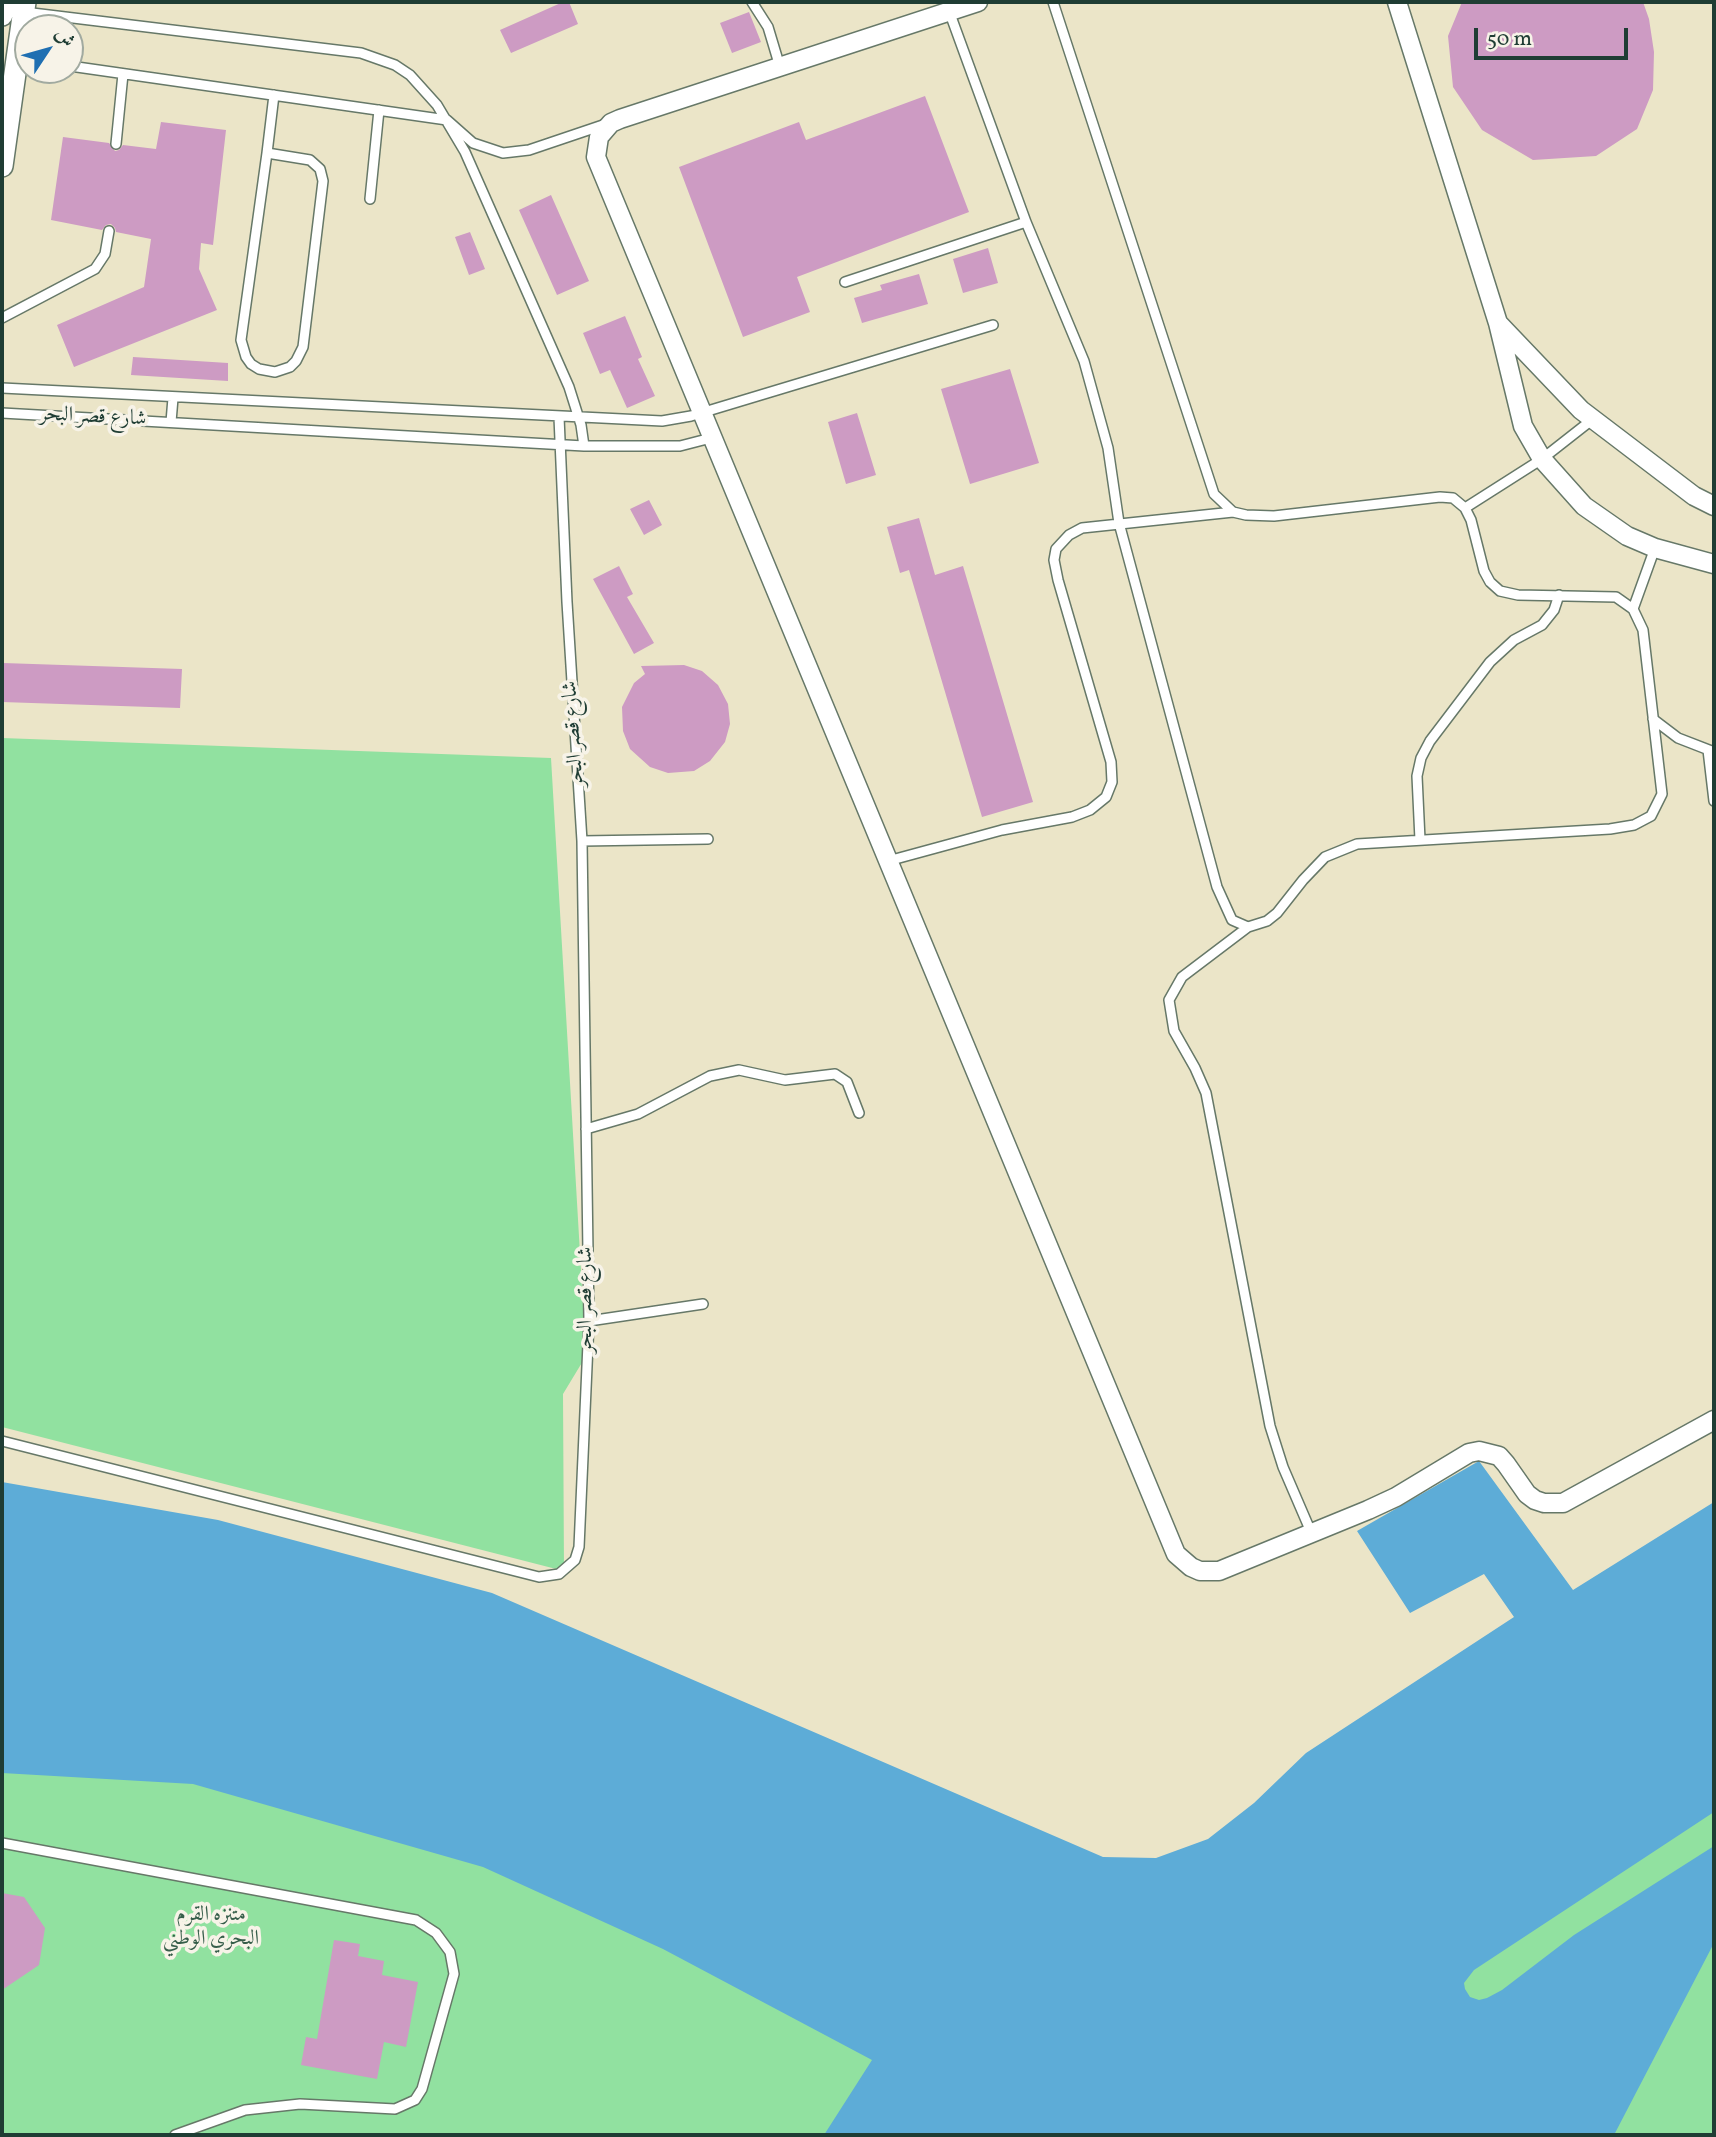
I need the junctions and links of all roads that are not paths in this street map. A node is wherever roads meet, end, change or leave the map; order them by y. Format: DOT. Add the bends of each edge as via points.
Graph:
graph roads {
  1 [pos="4,2"];
  2 [pos="751,2"];
  3 [pos="978,2"];
  4 [pos="1053,2"];
  5 [pos="1397,2"];
  6 [pos="949,6"];
  7 [pos="24,7"];
  8 [pos="2,15"];
  9 [pos="780,67"];
  10 [pos="84,68"];
  11 [pos="123,74"];
  12 [pos="17,84"];
  13 [pos="274,95"];
  14 [pos="379,110"];
  15 [pos="447,120"];
  16 [pos="611,123"];
  17 [pos="116,144"];
  18 [pos="267,153"];
  19 [pos="2,166"];
  20 [pos="370,198"];
  21 [pos="1026,222"];
  22 [pos="109,231"];
  23 [pos="845,282"];
  24 [pos="2,318"];
  25 [pos="1498,323"];
  26 [pos="993,325"];
  27 [pos="2,388"];
  28 [pos="173,398"];
  29 [pos="2,413"];
  30 [pos="701,413"];
  31 [pos="578,415"];
  32 [pos="559,417"];
  33 [pos="1593,419"];
  34 [pos="171,422"];
  35 [pos="711,438"];
  36 [pos="561,444"];
  37 [pos="584,446"];
  38 [pos="1542,459"];
  39 [pos="1714,506"];
  40 [pos="1465,508"];
  41 [pos="1233,512"];
  42 [pos="1119,523"];
  43 [pos="1655,548"];
  44 [pos="1714,564"];
  45 [pos="1559,595"];
  46 [pos="1633,609"];
  47 [pos="1653,719"];
  48 [pos="1711,750"];
  49 [pos="1714,802"];
  50 [pos="708,839"];
  51 [pos="1420,840"];
  52 [pos="582,841"];
  53 [pos="888,861"];
  54 [pos="1248,927"];
  55 [pos="859,1112"];
  56 [pos="586,1129"];
  57 [pos="703,1304"];
  58 [pos="589,1321"];
  59 [pos="1714,1420"];
  60 [pos="2,1441"];
  61 [pos="1311,1532"];
  62 [pos="2,1843"];
  63 [pos="175,2135"];
  1 -- 8 [label="street"];
  2 -- 9 [label="lane" via="768,27"];
  3 -- 6 [label="street"];
  4 -- 41 [label="lane" via="1214,494"];
  5 -- 25 [label="street"];
  6 -- 9 [label="street"];
  6 -- 21 [label="lane"];
  7 -- 15 [label="lane" via="361,53 410,75"];
  9 -- 16 [label="street"];
  10 -- 11 [label="lane"];
  11 -- 13 [label="lane"];
  11 -- 17 [label="lane"];
  12 -- 19 [label="street"];
  13 -- 14 [label="lane"];
  13 -- 18 [label="lane"];
  14 -- 15 [label="lane"];
  14 -- 20 [label="lane"];
  15 -- 16 [label="lane" via="473,143 503,153 529,150"];
  15 -- 31 [label="lane" via="478,181"];
  16 -- 30 [label="street" via="599,137 596,157"];
  18 -- 18 [label="lane" via="241,340 251,364 275,372 290,367 303,347 323,181 320,169 310,160"];
  21 -- 23 [label="lane"];
  21 -- 42 [label="lane" via="1084,361 1108,449"];
  22 -- 24 [label="lane" via="105,254 95,269"];
  25 -- 33 [label="street"];
  25 -- 38 [label="street" via="1523,426"];
  26 -- 30 [label="lane, شارع قصر البحر"];
  27 -- 28 [label="lane, شارع قصر البحر"];
  28 -- 32 [label="lane, شارع قصر البحر"];
  28 -- 34 [label="lane"];
  29 -- 34 [label="lane, شارع قصر البحر"];
  30 -- 31 [label="lane, شارع قصر البحر" via="652,422"];
  30 -- 35 [label="street"];
  31 -- 32 [label="lane, شارع قصر البحر"];
  31 -- 37 [label="lane"];
  32 -- 36 [label="lane, شارع قصر البحر"];
  33 -- 38 [label="lane"];
  33 -- 39 [label="street" via="1694,496"];
  34 -- 36 [label="lane, شارع قصر البحر"];
  35 -- 37 [label="lane, شارع قصر البحر" via="680,446"];
  35 -- 53 [label="street"];
  36 -- 37 [label="lane, شارع قصر البحر"];
  36 -- 52 [label="lane, شارع قصر البحر"];
  38 -- 40 [label="lane"];
  38 -- 43 [label="street" via="1584,506 1627,536"];
  40 -- 41 [label="lane" via="1453,498 1440,497 1274,516"];
  40 -- 45 [label="lane" via="1490,582 1500,591 1517,595"];
  41 -- 42 [label="lane"];
  42 -- 53 [label="lane" via="1076,531 1056,548 1054,560 1111,762 1112,782 1106,797 1072,817 1002,830"];
  42 -- 54 [label="lane" via="1217,887 1232,920"];
  43 -- 44 [label="street"];
  43 -- 46 [label="lane"];
  45 -- 46 [label="lane" via="1616,597"];
  45 -- 51 [label="lane" via="1542,625 1514,640 1490,662 1430,741 1417,776"];
  46 -- 47 [label="lane" via="1643,630"];
  47 -- 48 [label="lane" via="1678,738"];
  47 -- 51 [label="lane" via="1662,794 1651,816 1634,825"];
  48 -- 49 [label="lane"];
  50 -- 52 [label="lane"];
  51 -- 54 [label="lane" via="1356,844 1325,857 1277,913 1267,922"];
  52 -- 56 [label="lane, شارع قصر البحر"];
  53 -- 61 [label="street" via="1176,1554 1200,1571 1219,1571"];
  54 -- 61 [label="lane" via="1182,977 1169,1000 1174,1031 1206,1093 1270,1426"];
  55 -- 56 [label="lane" via="847,1082 835,1074 785,1080 739,1070 710,1076 638,1114"];
  56 -- 58 [label="lane, شارع قصر البحر"];
  57 -- 58 [label="lane"];
  58 -- 60 [label="lane, شارع قصر البحر" via="579,1547 570,1565 553,1576 539,1577"];
  59 -- 61 [label="street" via="1563,1503 1535,1500 1499,1456 1479,1451 1396,1497"];
  62 -- 63 [label="lane" via="416,1920 436,1933 450,1952 454,1974 415,2100 395,2109 300,2104 245,2110"];
}
